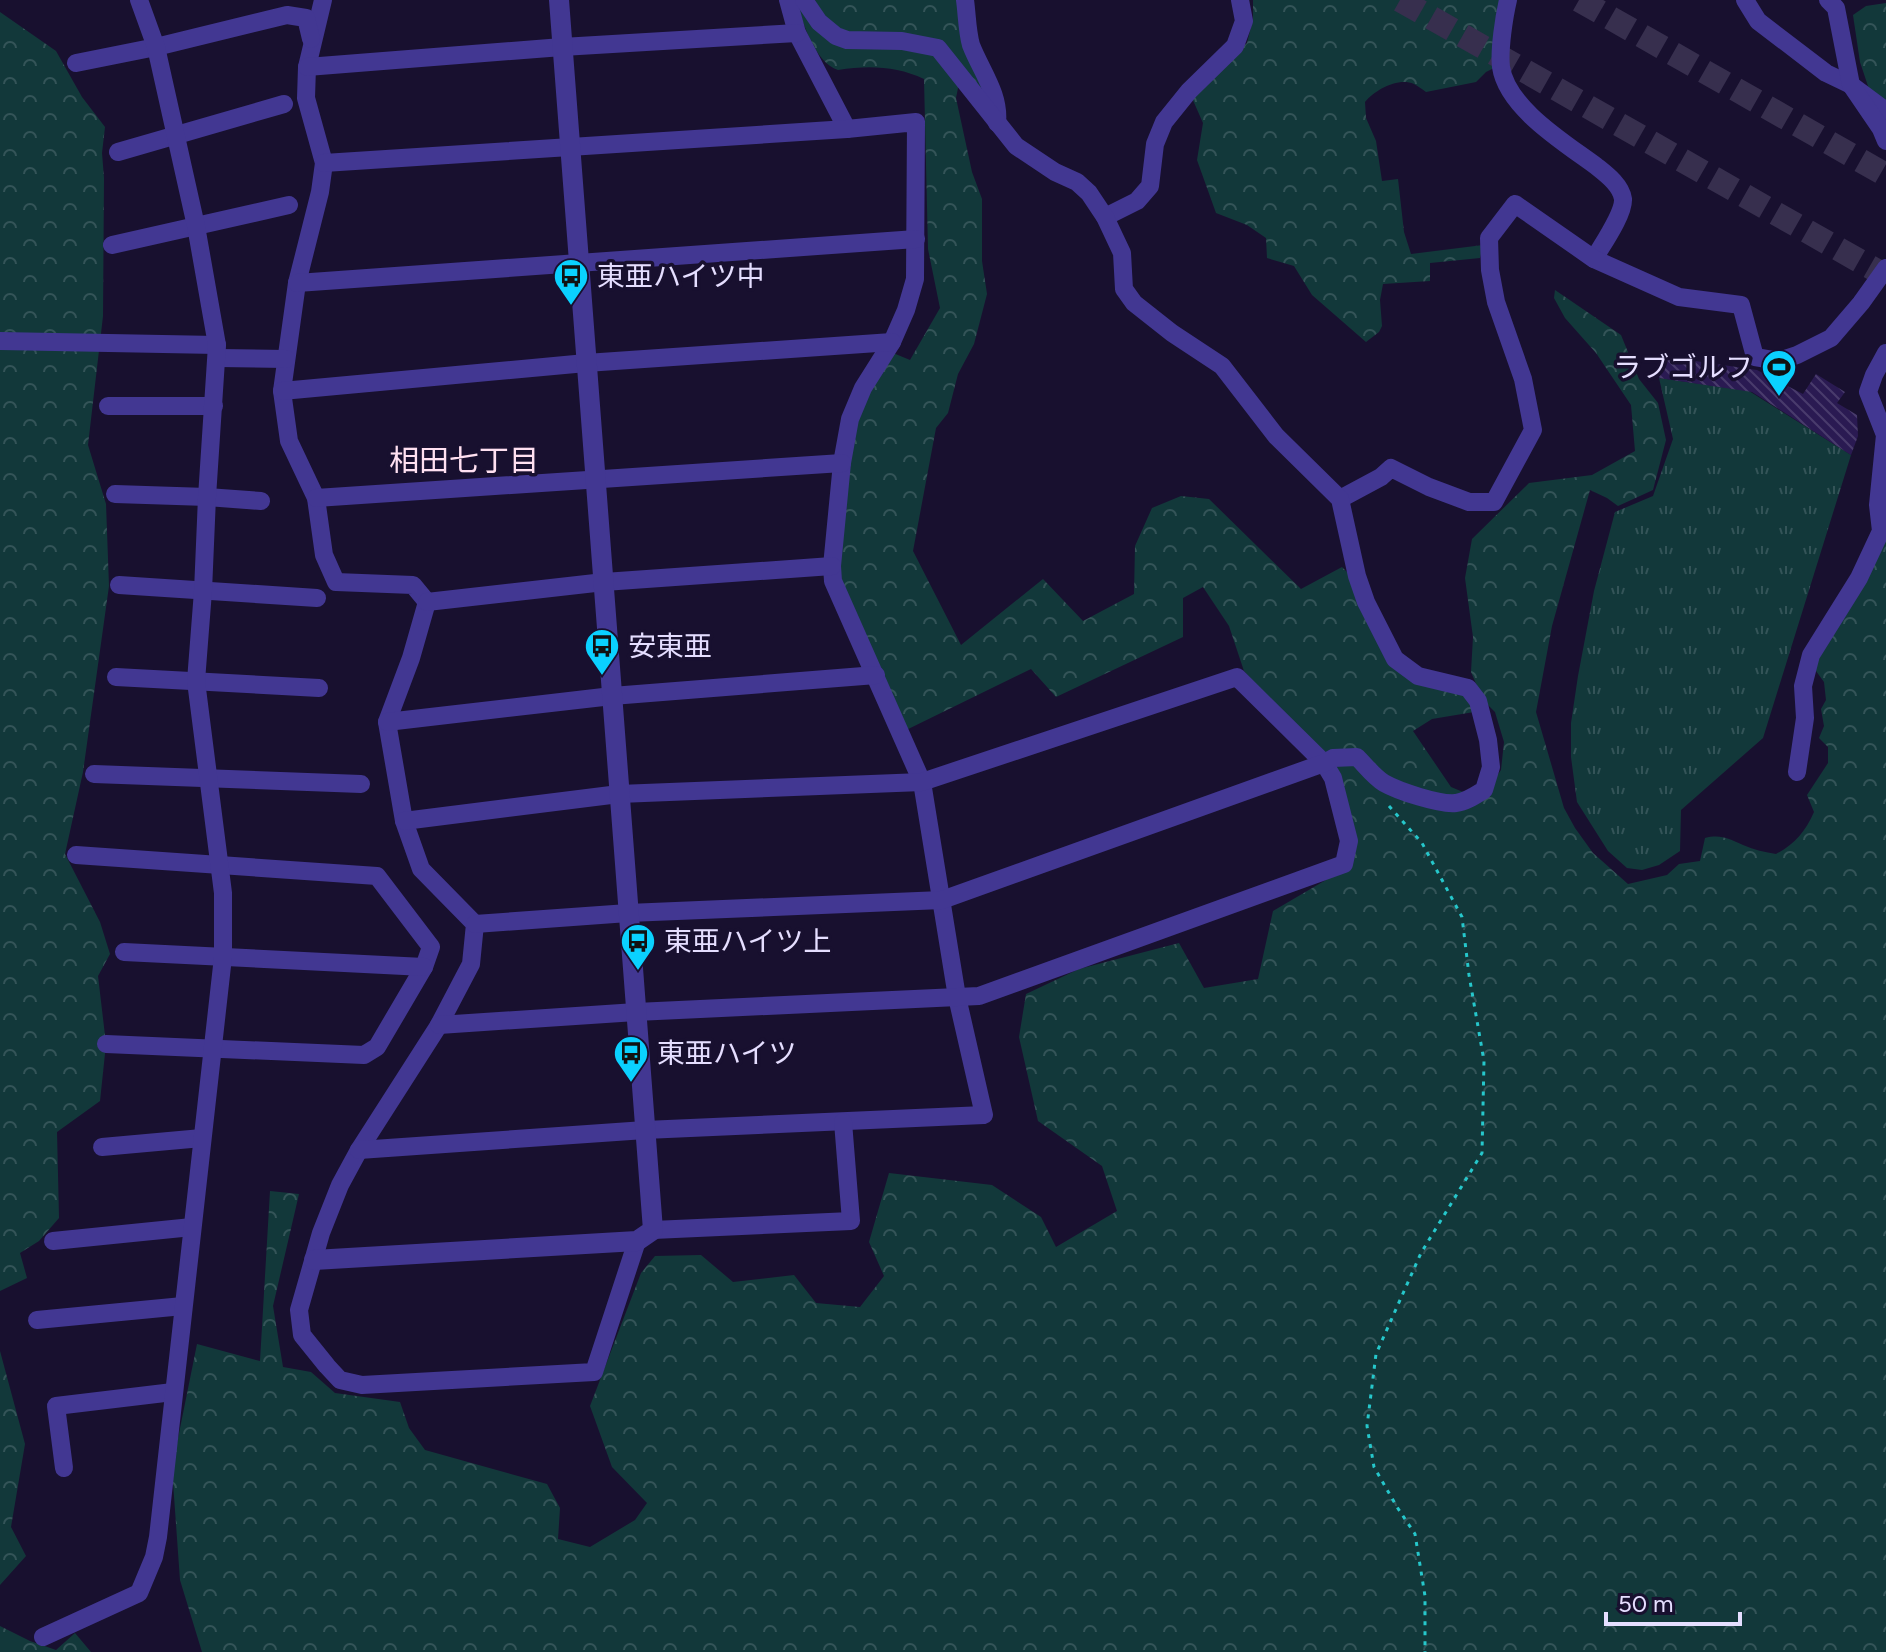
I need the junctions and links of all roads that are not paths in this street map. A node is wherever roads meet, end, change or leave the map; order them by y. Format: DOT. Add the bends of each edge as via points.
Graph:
graph roads {
  1 [pos="139,0"];
  2 [pos="323,0"];
  3 [pos="559,0"];
  4 [pos="788,0"];
  5 [pos="804,0"];
  6 [pos="965,0"];
  7 [pos="1240,0"];
  8 [pos="1508,0"];
  9 [pos="1745,0"];
  10 [pos="1838,3"];
  11 [pos="797,33"];
  12 [pos="312,43"];
  13 [pos="156,47"];
  14 [pos="562,47"];
  15 [pos="76,63"];
  16 [pos="307,67"];
  17 [pos="1851,85"];
  18 [pos="284,104"];
  19 [pos="1886,111"];
  20 [pos="997,124"];
  21 [pos="847,129"];
  22 [pos="176,134"];
  23 [pos="1886,141"];
  24 [pos="570,147"];
  25 [pos="118,152"];
  26 [pos="324,163"];
  27 [pos="289,205"];
  28 [pos="1105,217"];
  29 [pos="196,226"];
  30 [pos="916,239"];
  31 [pos="112,245"];
  32 [pos="1594,259"];
  33 [pos="580,263"];
  34 [pos="1886,268"];
  35 [pos="297,283"];
  36 [pos="0,341"];
  37 [pos="892,342"];
  38 [pos="218,351"];
  39 [pos="1886,353"];
  40 [pos="286,359"];
  41 [pos="586,363"];
  42 [pos="282,391"];
  43 [pos="108,406"];
  44 [pos="214,406"];
  45 [pos="842,463"];
  46 [pos="596,479"];
  47 [pos="115,494"];
  48 [pos="207,497"];
  49 [pos="316,498"];
  50 [pos="1340,499"];
  51 [pos="261,501"];
  52 [pos="832,566"];
  53 [pos="604,582"];
  54 [pos="119,585"];
  55 [pos="203,591"];
  56 [pos="317,598"];
  57 [pos="427,602"];
  58 [pos="876,675"];
  59 [pos="116,677"];
  60 [pos="196,681"];
  61 [pos="319,688"];
  62 [pos="612,696"];
  63 [pos="387,722"];
  64 [pos="1324,763"];
  65 [pos="1797,772"];
  66 [pos="94,774"];
  67 [pos="208,777"];
  68 [pos="922,782"];
  69 [pos="361,784"];
  70 [pos="619,794"];
  71 [pos="404,821"];
  72 [pos="76,855"];
  73 [pos="219,866"];
  74 [pos="942,900"];
  75 [pos="628,913"];
  76 [pos="475,924"];
  77 [pos="124,952"];
  78 [pos="223,957"];
  79 [pos="424,967"];
  80 [pos="957,997"];
  81 [pos="636,1012"];
  82 [pos="439,1025"];
  83 [pos="106,1044"];
  84 [pos="213,1048"];
  85 [pos="843,1122"];
  86 [pos="645,1130"];
  87 [pos="202,1138"];
  88 [pos="102,1147"];
  89 [pos="359,1150"];
  90 [pos="192,1227"];
  91 [pos="645,1235"];
  92 [pos="53,1241"];
  93 [pos="314,1260"];
  94 [pos="183,1306"];
  95 [pos="37,1320"];
  96 [pos="173,1392"];
  97 [pos="64,1468"];
  98 [pos="43,1637"];
  1 -- 13 [label="street"];
  2 -- 12 [label="street"];
  3 -- 14 [label="street"];
  4 -- 11 [label="street"];
  5 -- 20 [label="street" via="819,22 847,40 938,48"];
  6 -- 20 [label="street" via="970,43 987,76"];
  7 -- 28 [label="street" via="1244,21 1235,46 1164,122 1155,144 1150,186 1137,201"];
  8 -- 32 [label="street" via="1501,68 1512,93 1531,116 1612,178 1623,197"];
  9 -- 17 [label="street" via="1758,21 1826,73"];
  10 -- 17 [label="street"];
  11 -- 14 [label="street"];
  11 -- 21 [label="street"];
  12 -- 13 [label="street" via="306,18 287,15"];
  12 -- 16 [label="street"];
  13 -- 15 [label="street"];
  13 -- 22 [label="street"];
  14 -- 16 [label="street"];
  14 -- 24 [label="street"];
  16 -- 26 [label="street" via="306,98"];
  17 -- 19 [label="street"];
  17 -- 23 [label="street"];
  18 -- 22 [label="street"];
  20 -- 28 [label="street" via="1016,146 1077,182"];
  21 -- 24 [label="street"];
  21 -- 30 [label="street" via="916,122"];
  22 -- 25 [label="street"];
  22 -- 29 [label="street"];
  24 -- 26 [label="street"];
  24 -- 33 [label="street"];
  26 -- 35 [label="street"];
  27 -- 29 [label="street"];
  28 -- 50 [label="street" via="1122,253 1124,289 1134,303 1222,366 1276,436"];
  29 -- 31 [label="street"];
  29 -- 38 [label="street"];
  30 -- 33 [label="street"];
  30 -- 37 [label="street" via="915,279"];
  32 -- 34 [label="street" via="1679,297 1741,305 1755,357 1779,361 1831,338"];
  32 -- 50 [label="street" via="1515,204 1489,238 1496,302 1523,379 1533,430 1494,502 1469,502 1391,468"];
  33 -- 35 [label="street"];
  33 -- 41 [label="street"];
  35 -- 40 [label="street"];
  36 -- 38 [label="street"];
  37 -- 41 [label="street"];
  37 -- 45 [label="street" via="850,419"];
  38 -- 40 [label="street"];
  38 -- 44 [label="street"];
  39 -- 65 [label="street" via="1868,392 1885,435 1878,505 1881,531 1811,655 1803,686 1805,718"];
  40 -- 42 [label="street"];
  41 -- 42 [label="street"];
  41 -- 46 [label="street"];
  42 -- 49 [label="street" via="289,441"];
  43 -- 44 [label="street"];
  44 -- 48 [label="street"];
  45 -- 46 [label="street"];
  45 -- 52 [label="street"];
  46 -- 49 [label="street"];
  46 -- 53 [label="street"];
  47 -- 48 [label="street"];
  48 -- 51 [label="street"];
  48 -- 55 [label="street"];
  49 -- 57 [label="street" via="324,555 336,582 413,585"];
  50 -- 64 [label="street" via="1357,576 1395,659 1418,676 1468,688 1478,701 1491,767 1484,790 1458,803 1443,803 1384,783 1357,757"];
  52 -- 53 [label="street"];
  52 -- 58 [label="street" via="833,581"];
  53 -- 57 [label="street"];
  53 -- 62 [label="street"];
  54 -- 55 [label="street"];
  55 -- 56 [label="street"];
  55 -- 60 [label="street"];
  57 -- 63 [label="street"];
  58 -- 62 [label="street"];
  58 -- 68 [label="street"];
  59 -- 60 [label="street"];
  60 -- 61 [label="street"];
  60 -- 67 [label="street"];
  62 -- 63 [label="street"];
  62 -- 70 [label="street"];
  63 -- 71 [label="street"];
  64 -- 68 [label="street" via="1237,677"];
  64 -- 74 [label="street"];
  64 -- 80 [label="street" via="1349,841 1344,864 979,996"];
  66 -- 67 [label="street"];
  67 -- 69 [label="street"];
  67 -- 73 [label="street"];
  68 -- 70 [label="street"];
  68 -- 74 [label="street"];
  70 -- 71 [label="street"];
  70 -- 75 [label="street"];
  71 -- 76 [label="street" via="421,869"];
  72 -- 73 [label="street"];
  73 -- 78 [label="street"];
  73 -- 79 [label="street" via="377,876 431,947"];
  74 -- 75 [label="street"];
  74 -- 80 [label="street"];
  75 -- 76 [label="street"];
  75 -- 81 [label="street"];
  76 -- 82 [label="street" via="471,964"];
  77 -- 78 [label="street"];
  78 -- 79 [label="street"];
  78 -- 84 [label="street"];
  79 -- 84 [label="street" via="377,1047 364,1055"];
  80 -- 81 [label="street"];
  80 -- 85 [label="street" via="984,1115"];
  81 -- 82 [label="street"];
  81 -- 86 [label="street"];
  82 -- 89 [label="street"];
  83 -- 84 [label="street"];
  84 -- 87 [label="street"];
  85 -- 86 [label="street"];
  85 -- 91 [label="street" via="851,1221"];
  86 -- 89 [label="street"];
  86 -- 91 [label="street"];
  87 -- 88 [label="street"];
  87 -- 90 [label="street"];
  89 -- 93 [label="street" via="340,1185"];
  90 -- 92 [label="street"];
  90 -- 94 [label="street"];
  91 -- 93 [label="street"];
  91 -- 93 [label="street" via="594,1372 362,1385 340,1380 302,1335 299,1310"];
  94 -- 95 [label="street"];
  94 -- 96 [label="street"];
  96 -- 97 [label="street" via="56,1406"];
  96 -- 98 [label="street" via="158,1537 139,1593"];
}
